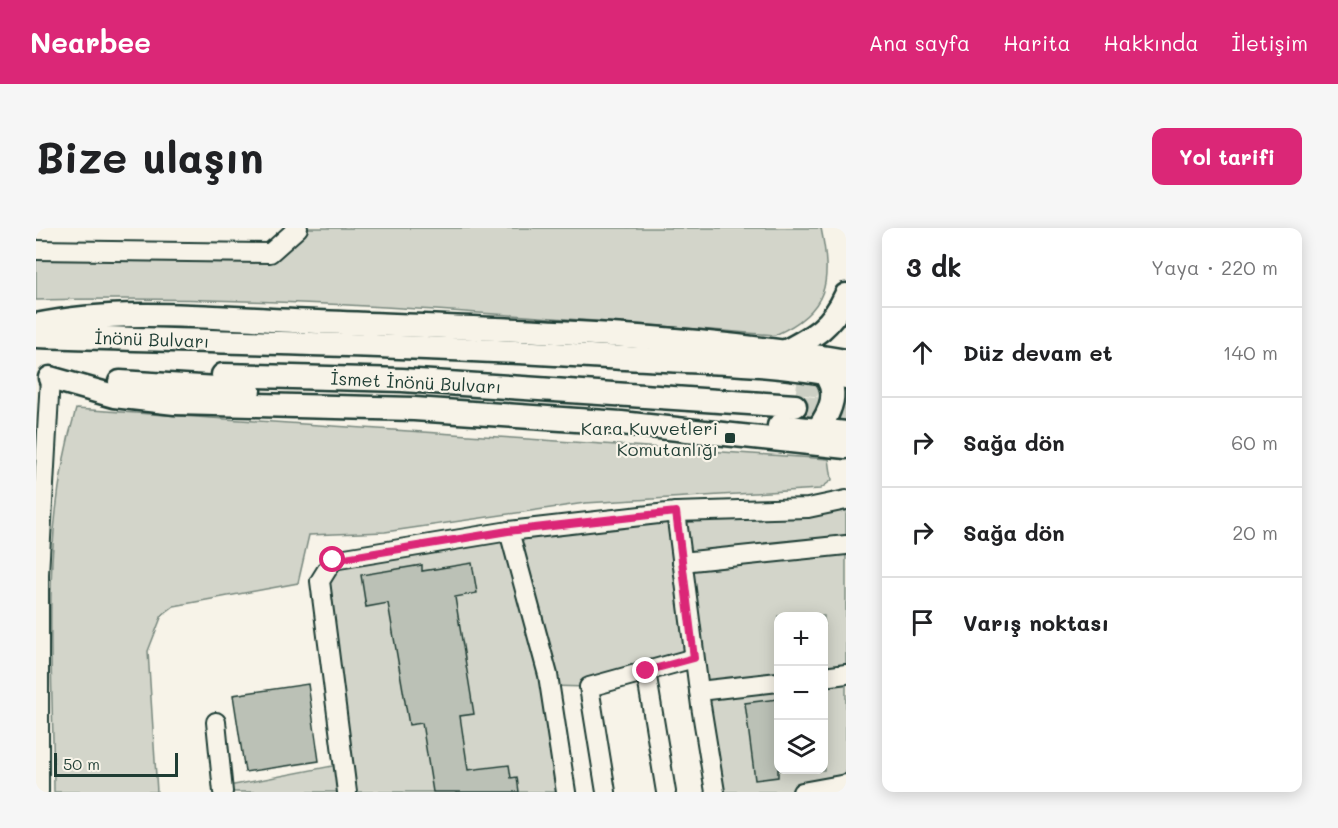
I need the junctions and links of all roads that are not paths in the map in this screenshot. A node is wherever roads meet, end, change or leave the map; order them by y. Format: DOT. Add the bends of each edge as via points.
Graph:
graph roads {
  1 [pos="298,228"];
  2 [pos="36,250"];
  3 [pos="846,295"];
  4 [pos="36,325"];
  5 [pos="36,336"];
  6 [pos="267,343"];
  7 [pos="786,351"];
  8 [pos="846,361"];
  9 [pos="823,372"];
  10 [pos="846,377"];
  11 [pos="43,379"];
  12 [pos="797,383"];
  13 [pos="795,406"];
  14 [pos="819,429"];
  15 [pos="846,433"];
  16 [pos="846,447"];
  17 [pos="846,500"];
  18 [pos="676,512"];
  19 [pos="508,531"];
  20 [pos="846,545"];
  21 [pos="682,562"];
  22 [pos="694,658"];
  23 [pos="646,671"];
  24 [pos="846,674"];
  25 [pos="828,676"];
  26 [pos="774,682"];
  27 [pos="699,691"];
  28 [pos="216,722"];
  29 [pos="846,784"];
  30 [pos="39,792"];
  31 [pos="223,792"];
  32 [pos="347,792"];
  33 [pos="566,792"];
  34 [pos="606,792"];
  35 [pos="666,792"];
  36 [pos="715,792"];
  37 [pos="802,792"];
  1 -- 2 [label="lane" via="270,253"];
  3 -- 7 [label="main road" via="836,316 812,338"];
  4 -- 7 [label="main road" via="64,319 138,315 575,334"];
  5 -- 6 [label="main road, İnönü Bulvarı"];
  6 -- 9 [label="main road" via="432,346"];
  6 -- 12 [label="main road, İsmet İnönü Bulvarı"];
  7 -- 8 [label="main road"];
  9 -- 10 [label="main road"];
  9 -- 14 [label="main road" via="830,380 832,403"];
  11 -- 13 [label="main road, İsmet İnönü Bulvarı" via="244,374"];
  11 -- 14 [label="main road" via="570,408"];
  11 -- 16 [label="main road" via="114,396 175,403 414,409 663,427"];
  11 -- 30 [label="lane"];
  14 -- 15 [label="main road"];
  17 -- 18 [label="lane" via="808,507"];
  18 -- 19 [label="lane"];
  18 -- 21 [label="lane"];
  19 -- 32 [label="lane" via="333,560 320,580"];
  19 -- 33 [label="lane" via="548,675"];
  20 -- 21 [label="lane"];
  21 -- 22 [label="lane"];
  22 -- 23 [label="lane"];
  22 -- 27 [label="lane"];
  23 -- 34 [label="lane" via="589,687"];
  23 -- 35 [label="lane"];
  24 -- 25 [label="lane"];
  26 -- 27 [label="lane"];
  27 -- 36 [label="lane"];
  28 -- 31 [label="lane"];
  29 -- 37 [label="lane"];
}
